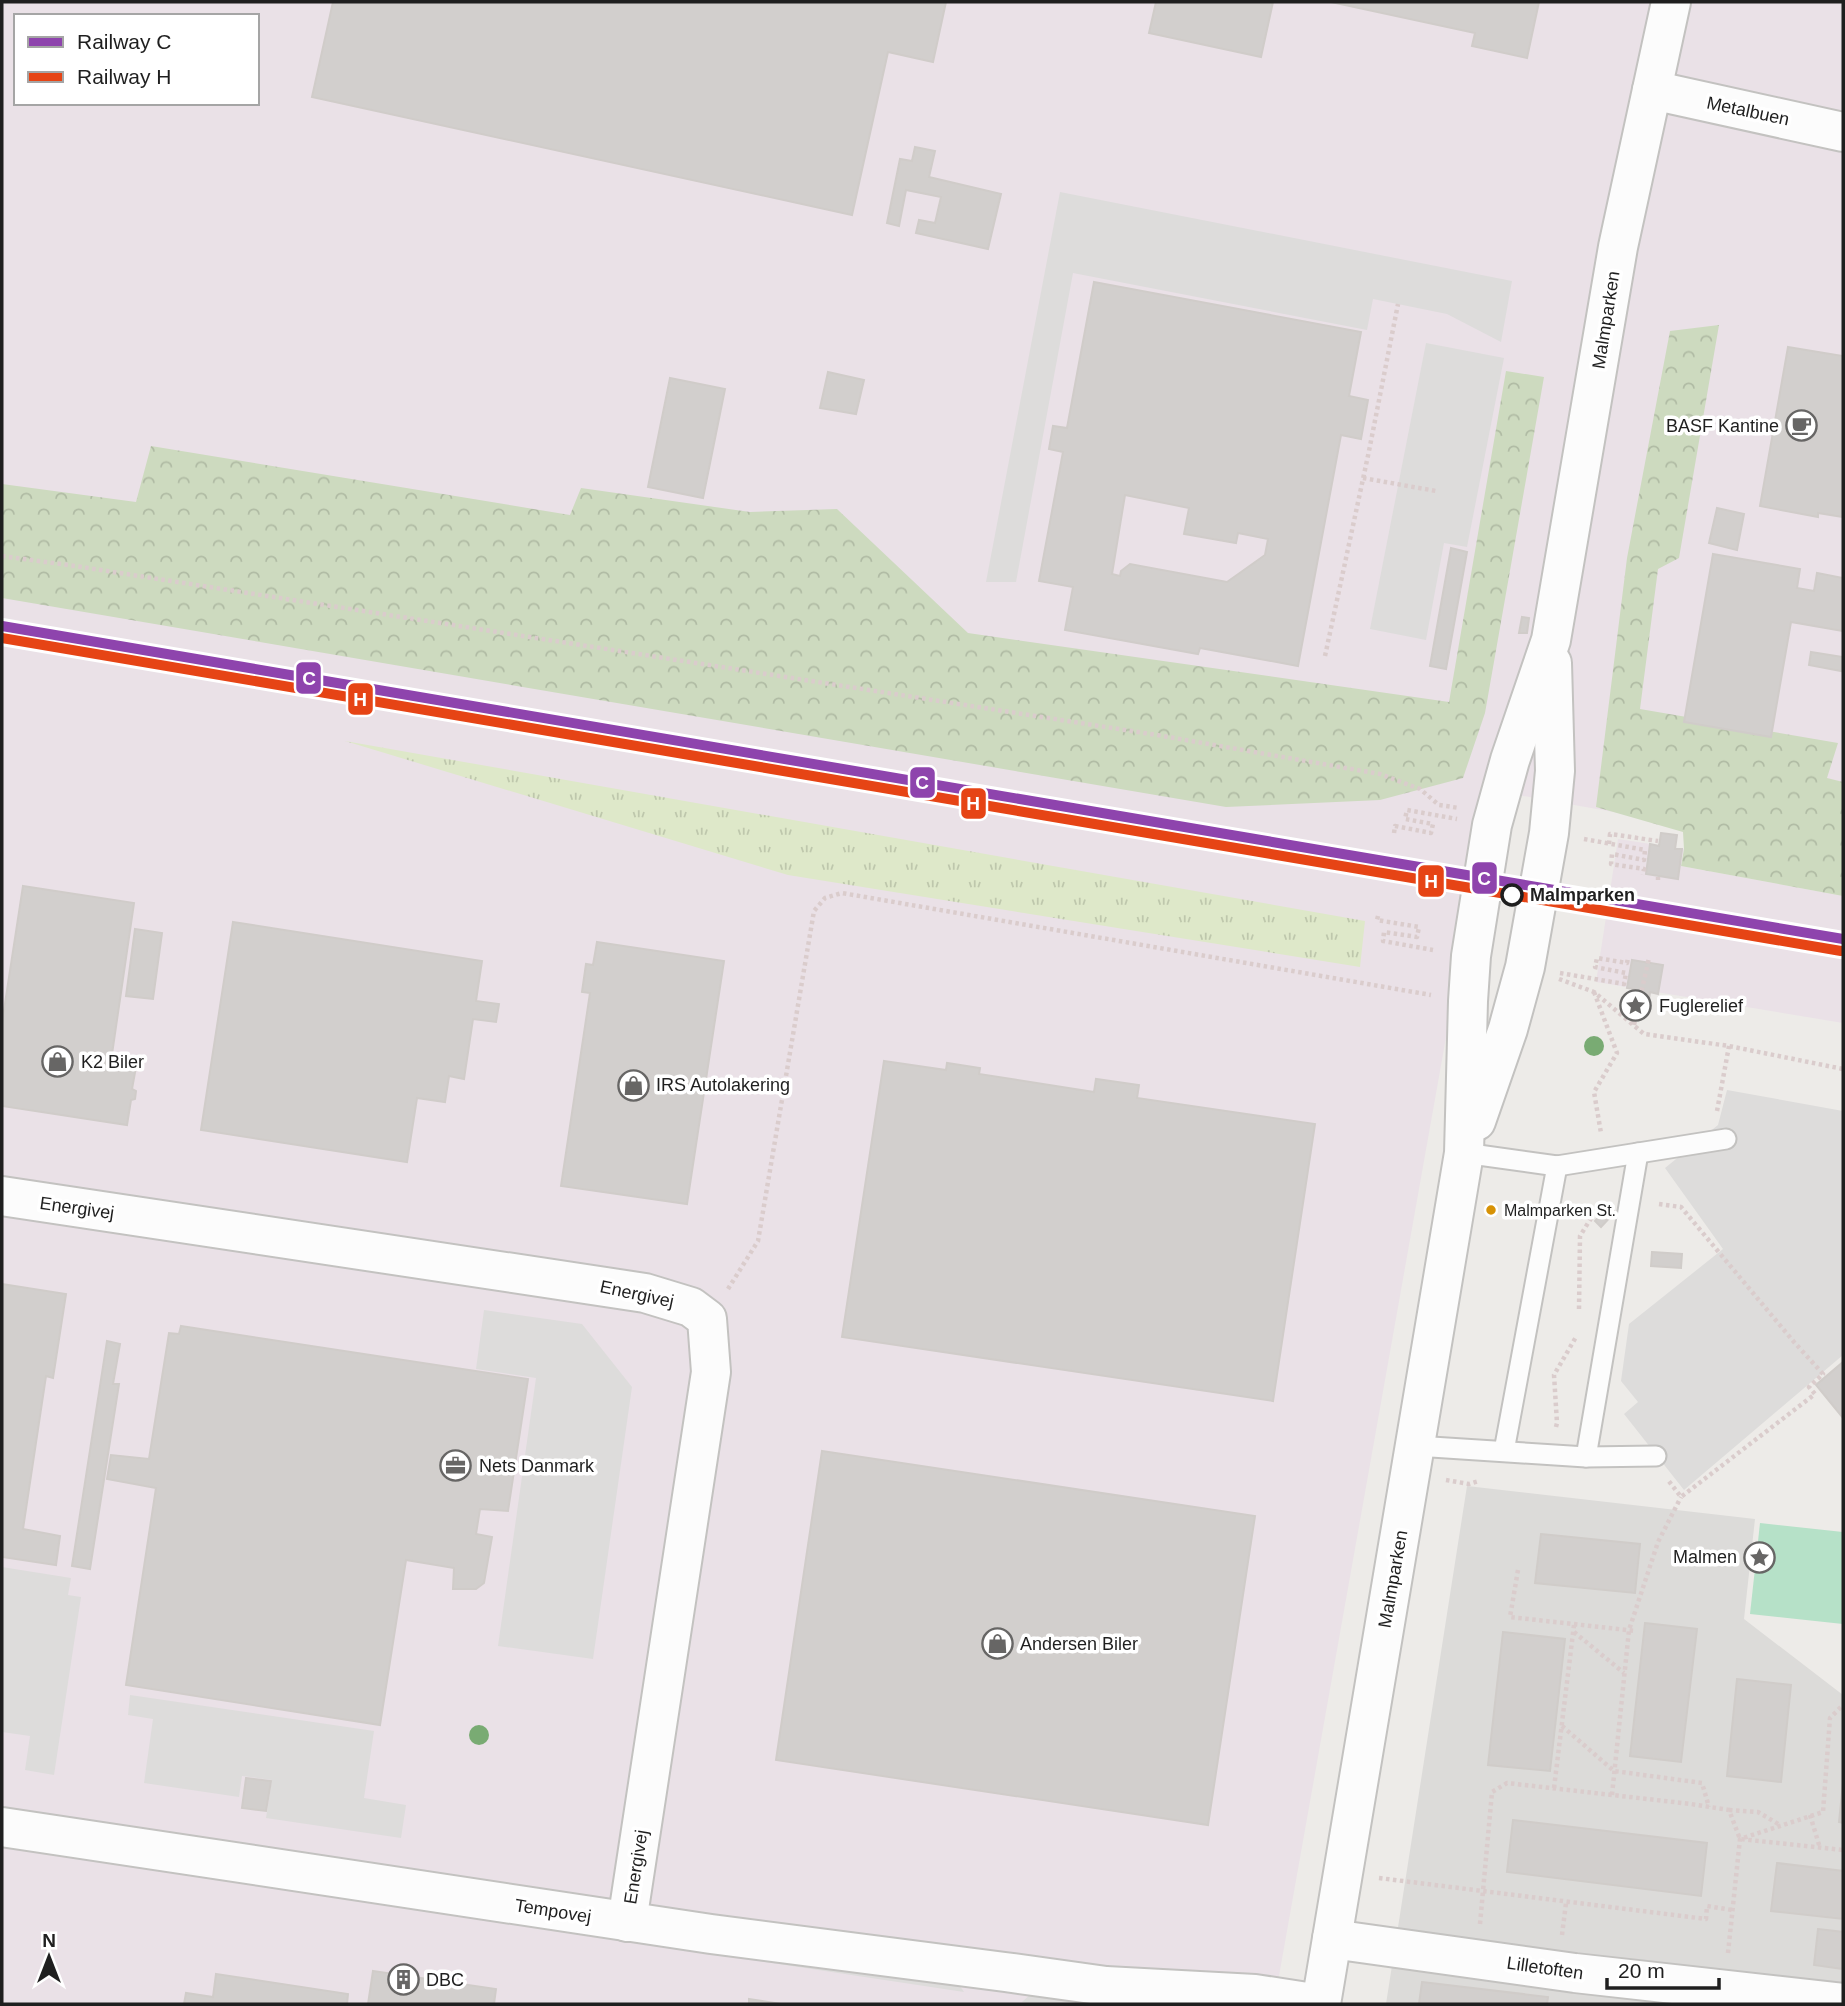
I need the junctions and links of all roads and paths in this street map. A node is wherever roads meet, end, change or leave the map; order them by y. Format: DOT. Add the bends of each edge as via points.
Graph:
graph roads {
  1 [pos="1671,2"];
  2 [pos="1652,90"];
  3 [pos="1843,132"];
  4 [pos="1398,304"];
  5 [pos="1363,478"];
  6 [pos="1436,491"];
  7 [pos="2,556"];
  8 [pos="1551,640"];
  9 [pos="1325,656"];
  10 [pos="1495,813"];
  11 [pos="1439,816"];
  12 [pos="1394,833"];
  13 [pos="1658,841"];
  14 [pos="1643,875"];
  15 [pos="1378,916"];
  16 [pos="1408,945"];
  17 [pos="1628,958"];
  18 [pos="1649,958"];
  19 [pos="1525,967"];
  20 [pos="1594,978"];
  21 [pos="1594,992"];
  22 [pos="1430,994"];
  23 [pos="1634,1025"];
  24 [pos="1729,1046"];
  25 [pos="1843,1069"];
  26 [pos="1726,1139"];
  27 [pos="1464,1153"];
  28 [pos="1638,1153"];
  29 [pos="1606,1159"];
  30 [pos="1557,1167"];
  31 [pos="2,1196"];
  32 [pos="1630,1199"];
  33 [pos="1579,1311"];
  34 [pos="707,1319"];
  35 [pos="1580,1331"];
  36 [pos="1504,1451"];
  37 [pos="1545,1454"];
  38 [pos="1586,1457"];
  39 [pos="1413,1460"];
  40 [pos="1660,1464"];
  41 [pos="1486,1479"];
  42 [pos="1681,1497"];
  43 [pos="1518,1570"];
  44 [pos="1574,1625"];
  45 [pos="1629,1630"];
  46 [pos="1636,1631"];
  47 [pos="1573,1632"];
  48 [pos="1625,1674"];
  49 [pos="1843,1705"];
  50 [pos="1562,1726"];
  51 [pos="1614,1772"];
  52 [pos="1554,1788"];
  53 [pos="1612,1795"];
  54 [pos="1709,1807"];
  55 [pos="1729,1810"];
  56 [pos="1810,1815"];
  57 [pos="1780,1825"];
  58 [pos="2,1827"];
  59 [pos="1740,1839"];
  60 [pos="1820,1848"];
  61 [pos="1843,1850"];
  62 [pos="1343,1874"];
  63 [pos="1483,1892"];
  64 [pos="1732,1910"];
  65 [pos="627,1922"];
  66 [pos="1332,1939"];
  67 [pos="1475,1959"];
  68 [pos="1106,1986"];
  69 [pos="1725,1989"];
  70 [pos="1843,2003"];
  71 [pos="1152,2004"];
  72 [pos="1321,2004"];
  1 -- 2 [label="street, Malmparken"];
  2 -- 3 [label="street, Metalbuen"];
  2 -- 8 [label="street, Malmparken" via="1618,247"];
  4 -- 5 [label="path"];
  5 -- 6 [label="path"];
  5 -- 9 [label="path"];
  7 -- 10 [label="path" via="1157,736 1380,775 1420,789 1439,805"];
  8 -- 10 [label="street, Malmparken"];
  8 -- 19 [label="street, Malmparken" via="1555,771"];
  10 -- 27 [label="street, Malmparken" via="1471,956"];
  11 -- 12 [label="path" via="1407,810 1405,819 1433,824 1431,833 1395,827"];
  13 -- 14 [label="path" via="1610,834 1611,844 1645,850 1644,860 1612,854 1611,864 1644,869"];
  15 -- 16 [label="path" via="1377,920 1419,928 1417,937 1384,932 1383,941"];
  17 -- 20 [label="path" via="1627,963 1597,958 1595,967 1626,973 1624,984"];
  18 -- 23 [label="path"];
  19 -- 21 [label="path"];
  19 -- 27 [label="street, Malmparken"];
  21 -- 23 [label="path"];
  21 -- 29 [label="path" via="1617,1052 1594,1091"];
  22 -- 34 [label="path" via="842,893 825,898 814,911 758,1241"];
  23 -- 24 [label="path" via="1644,1034"];
  24 -- 25 [label="path"];
  24 -- 26 [label="path" via="1715,1123"];
  26 -- 28 [label="lane"];
  27 -- 30 [label="lane"];
  27 -- 39 [label="street, Malmparken"];
  28 -- 29 [label="lane"];
  28 -- 32 [label="lane"];
  29 -- 30 [label="lane"];
  30 -- 36 [label="lane"];
  31 -- 34 [label="street, Energivej" via="645,1293 691,1307"];
  32 -- 33 [label="path" via="1610,1189 1580,1236"];
  32 -- 38 [label="lane"];
  32 -- 42 [label="path" via="1681,1207 1823,1374 1809,1387 1815,1394"];
  34 -- 65 [label="street, Energivej" via="711,1372"];
  35 -- 37 [label="path" via="1554,1375 1557,1423"];
  36 -- 37 [label="lane"];
  36 -- 39 [label="lane"];
  37 -- 38 [label="lane"];
  38 -- 40 [label="lane"];
  39 -- 41 [label="path" via="1469,1484"];
  39 -- 62 [label="street, Malmparken"];
  40 -- 42 [label="path"];
  42 -- 45 [label="path" via="1658,1542"];
  43 -- 44 [label="path" via="1510,1617"];
  44 -- 45 [label="path"];
  44 -- 47 [label="path"];
  45 -- 46 [label="path"];
  45 -- 48 [label="path"];
  47 -- 48 [label="path"];
  47 -- 50 [label="path"];
  48 -- 51 [label="path"];
  49 -- 56 [label="path" via="1830,1718 1823,1812"];
  50 -- 51 [label="path"];
  50 -- 52 [label="path"];
  51 -- 53 [label="path"];
  51 -- 54 [label="path" via="1702,1783"];
  52 -- 53 [label="path"];
  52 -- 63 [label="path" via="1507,1783 1492,1792"];
  53 -- 54 [label="path"];
  54 -- 55 [label="path"];
  55 -- 57 [label="path" via="1758,1812"];
  55 -- 59 [label="path"];
  56 -- 57 [label="path"];
  56 -- 60 [label="path"];
  57 -- 59 [label="path"];
  58 -- 65 [label="street, Tempovej"];
  59 -- 60 [label="path"];
  59 -- 64 [label="path"];
  60 -- 61 [label="path"];
  62 -- 63 [label="path"];
  62 -- 66 [label="street, Malmparken"];
  63 -- 64 [label="path" via="1706,1920 1707,1906"];
  63 -- 67 [label="path"];
  64 -- 69 [label="path"];
  65 -- 68 [label="street, Tempovej"];
  66 -- 67 [label="street, Lilletoften"];
  66 -- 72 [label="street, Malmparken"];
  67 -- 69 [label="street, Lilletoften"];
  68 -- 71 [label="street, Tempovej"];
  68 -- 72 [label="street, Tempovej" via="1255,1994"];
  69 -- 70 [label="street, Lilletoften"];
}
